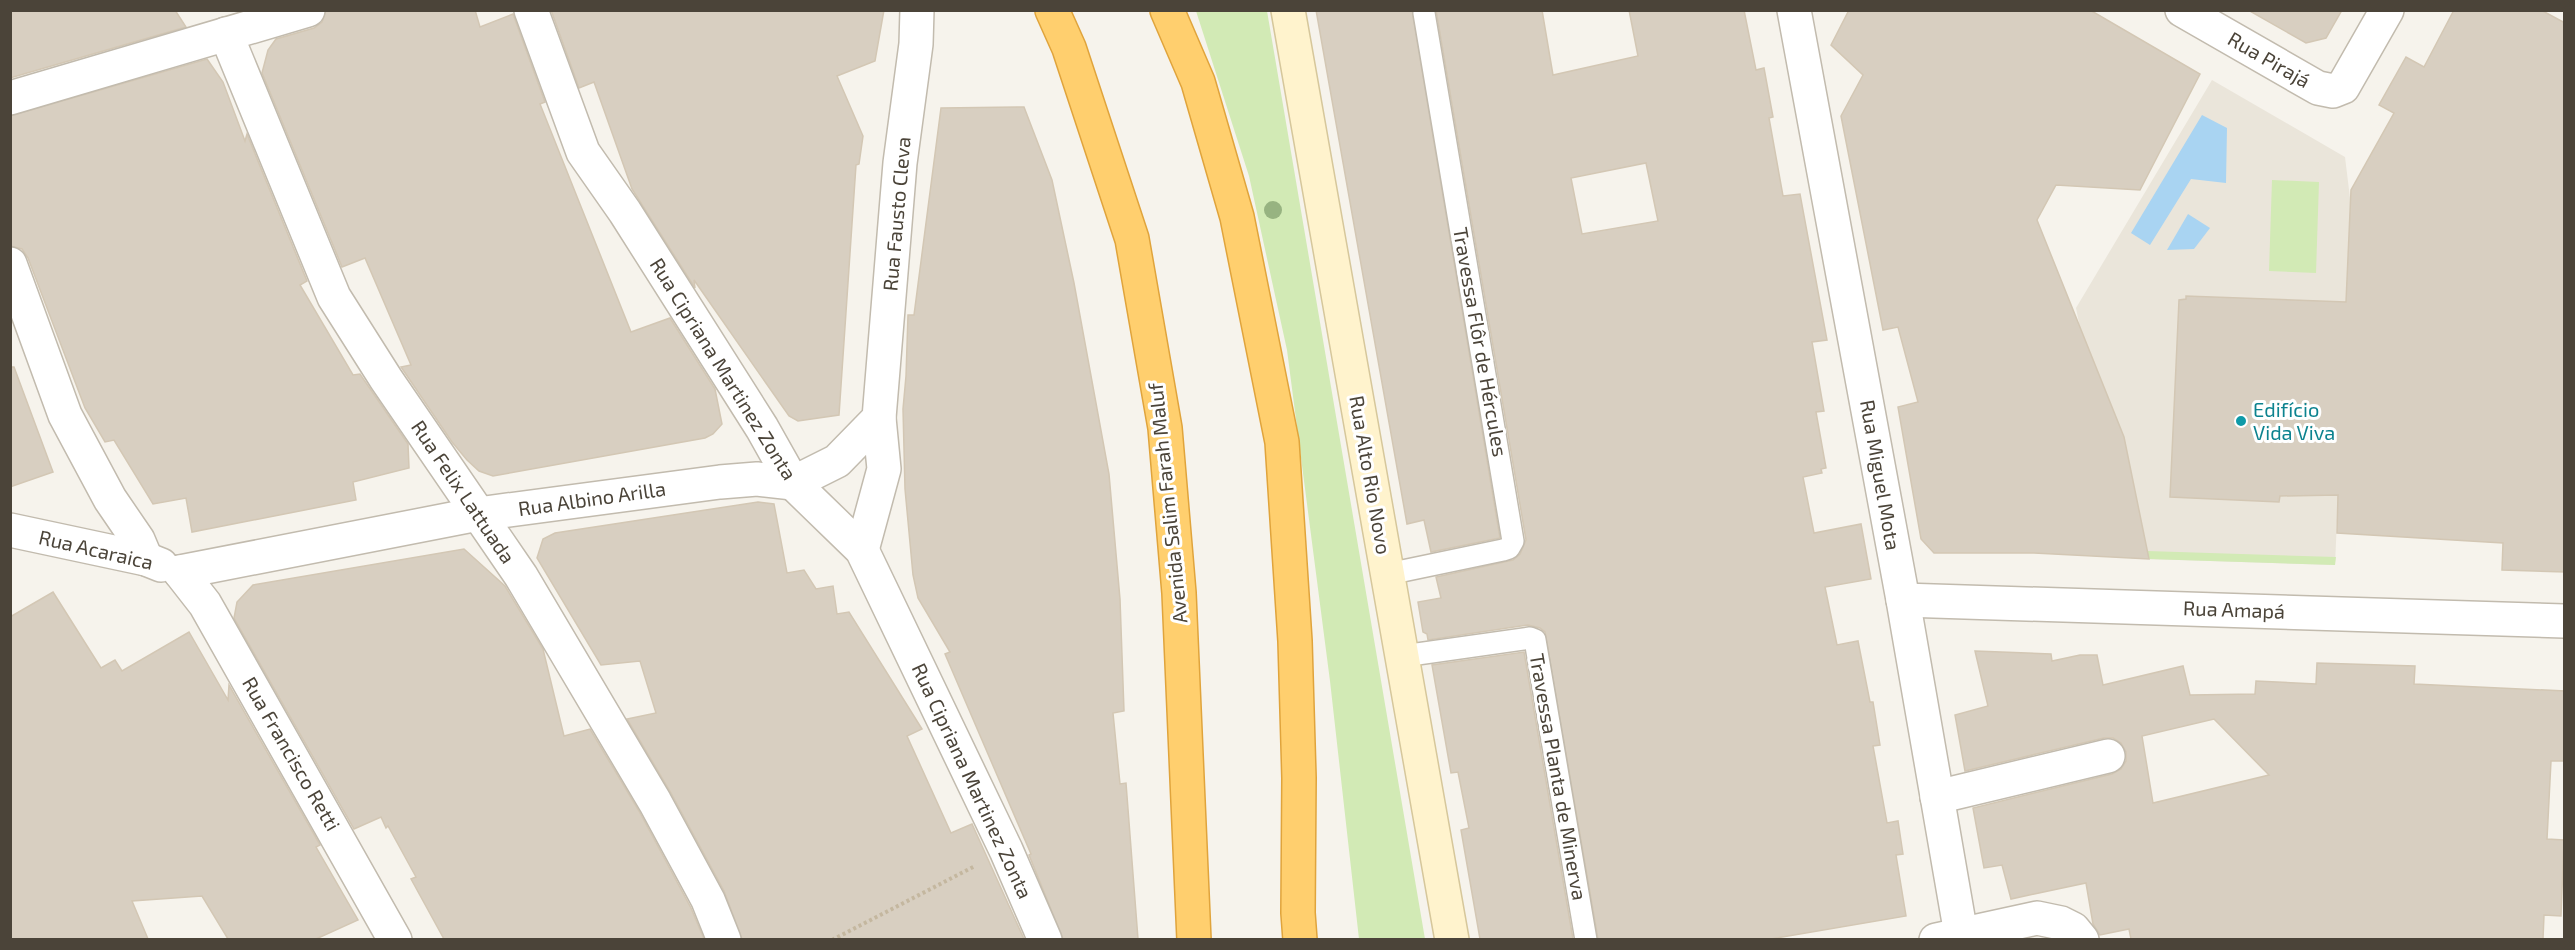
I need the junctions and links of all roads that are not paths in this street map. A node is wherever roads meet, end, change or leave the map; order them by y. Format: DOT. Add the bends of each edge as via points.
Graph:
graph roads {
  1 [pos="308,10"];
  2 [pos="531,10"];
  3 [pos="916,10"];
  4 [pos="1052,10"];
  5 [pos="1167,10"];
  6 [pos="1288,10"];
  7 [pos="1794,10"];
  8 [pos="2182,10"];
  9 [pos="2387,10"];
  10 [pos="1424,13"];
  11 [pos="226,34"];
  12 [pos="10,98"];
  13 [pos="10,264"];
  14 [pos="879,418"];
  15 [pos="793,483"];
  16 [pos="478,514"];
  17 [pos="10,530"];
  18 [pos="862,550"];
  19 [pos="146,559"];
  20 [pos="180,572"];
  21 [pos="1388,574"];
  22 [pos="1903,600"];
  23 [pos="2565,621"];
  24 [pos="1403,656"];
  25 [pos="2108,756"];
  26 [pos="1937,797"];
  27 [pos="1953,938"];
  28 [pos="395,939"];
  29 [pos="724,939"];
  30 [pos="1045,939"];
  31 [pos="1194,939"];
  32 [pos="1300,939"];
  33 [pos="1452,939"];
  34 [pos="1586,939"];
  35 [pos="2082,939"];
  1 -- 11 [label="street"];
  2 -- 15 [label="street, Rua Cipriana Martinez Zonta" via="583,152 625,212"];
  3 -- 14 [label="street, Rua Fausto Cleva" via="916,44 900,163"];
  4 -- 31 [label="highway, Avenida Salim Farah Maluf" via="1069,48 1132,239 1165,428 1179,593"];
  5 -- 32 [label="highway" via="1198,82 1237,217 1282,442 1295,653"];
  6 -- 21 [label="street, Rua Alto Rio Novo"];
  7 -- 22 [label="street, Rua Miguel Mota"];
  8 -- 9 [label="street, Rua Pirajá" via="2318,88 2333,91 2343,87"];
  10 -- 21 [label="lane, Travessa Flôr de Hércules" via="1514,541 1503,550"];
  11 -- 12 [label="street"];
  11 -- 16 [label="street, Rua Felix Lattuada" via="334,297"];
  13 -- 19 [label="street" via="65,415"];
  14 -- 15 [label="street" via="837,461"];
  14 -- 18 [label="street, Rua Fausto Cleva" via="884,468"];
  15 -- 16 [label="street, Rua Albino Arilla" via="757,479 720,482"];
  15 -- 18 [label="street, Rua Cipriana Martinez Zonta"];
  16 -- 20 [label="street, Rua Albino Arilla"];
  16 -- 29 [label="street, Rua Felix Lattuada" via="521,576 655,802 708,900"];
  17 -- 19 [label="street, Rua Acaraica"];
  18 -- 30 [label="street, Rua Cipriana Martinez Zonta"];
  19 -- 20 [label="street, Rua Acaraica"];
  20 -- 28 [label="street, Rua Francisco Retti" via="210,614"];
  21 -- 24 [label="street, Rua Alto Rio Novo"];
  22 -- 23 [label="street, Rua Amapá"];
  22 -- 26 [label="street, Rua Miguel Mota"];
  24 -- 33 [label="street, Rua Alto Rio Novo"];
  24 -- 34 [label="lane, Travessa Planta de Minerva" via="1534,639"];
  25 -- 26 [label="street"];
  26 -- 27 [label="street, Rua Miguel Mota"];
  27 -- 35 [label="street" via="2037,918 2073,929"];
}
